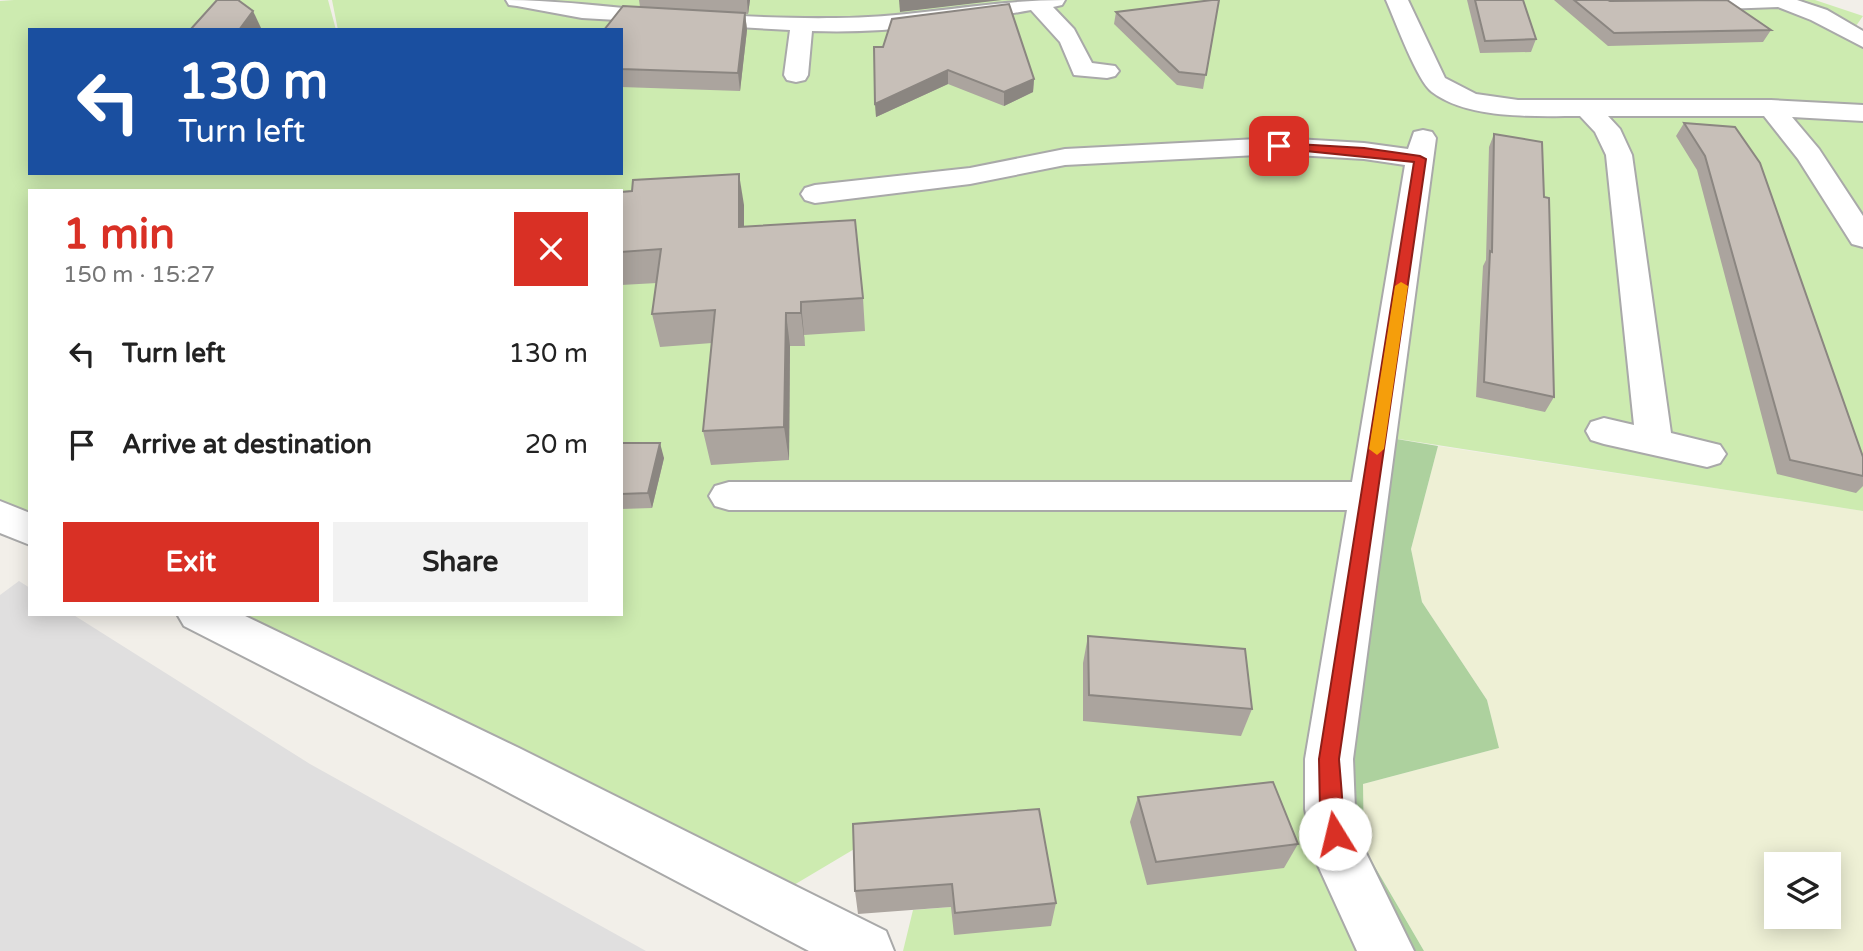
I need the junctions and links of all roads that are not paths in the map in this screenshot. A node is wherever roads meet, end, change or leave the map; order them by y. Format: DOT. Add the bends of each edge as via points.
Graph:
graph roads {
  1 [pos="517,0"];
  2 [pos="848,0"];
  3 [pos="1397,0"];
  4 [pos="1606,0"];
  5 [pos="1778,1"];
  6 [pos="1046,2"];
  7 [pos="587,5"];
  8 [pos="802,24"];
  9 [pos="837,25"];
  10 [pos="1863,40"];
  11 [pos="1107,71"];
  12 [pos="796,75"];
  13 [pos="1587,108"];
  14 [pos="1770,108"];
  15 [pos="1863,113"];
  16 [pos="815,194"];
  17 [pos="1863,238"];
  18 [pos="1604,431"];
  19 [pos="1654,442"];
  20 [pos="1707,454"];
  21 [pos="729,496"];
  22 [pos="1369,496"];
  23 [pos="0,516"];
  24 [pos="28,529"];
  25 [pos="203,616"];
  26 [pos="866,951"];
  27 [pos="1387,951"];
  1 -- 7 [label="street"];
  2 -- 9 [label="street"];
  3 -- 13 [label="street" via="1430,75 1440,87 1494,106"];
  4 -- 5 [label="street" via="1614,7"];
  5 -- 10 [label="street" via="1819,15"];
  6 -- 9 [label="street" via="974,14"];
  6 -- 11 [label="street" via="1078,52 1075,70"];
  7 -- 8 [label="street"];
  8 -- 9 [label="street"];
  8 -- 12 [label="street"];
  13 -- 14 [label="street"];
  13 -- 19 [label="street" via="1607,129 1619,155"];
  14 -- 15 [label="street"];
  14 -- 17 [label="street" via="1809,155"];
  16 -- 22 [label="street" via="970,176 1065,157 1279,146 1422,149"];
  18 -- 19 [label="street"];
  19 -- 20 [label="street"];
  21 -- 22 [label="street"];
  22 -- 27 [label="street" via="1329,759 1330,809 1341,859"];
  23 -- 24 [label="street"];
  25 -- 26 [label="street"];
}
